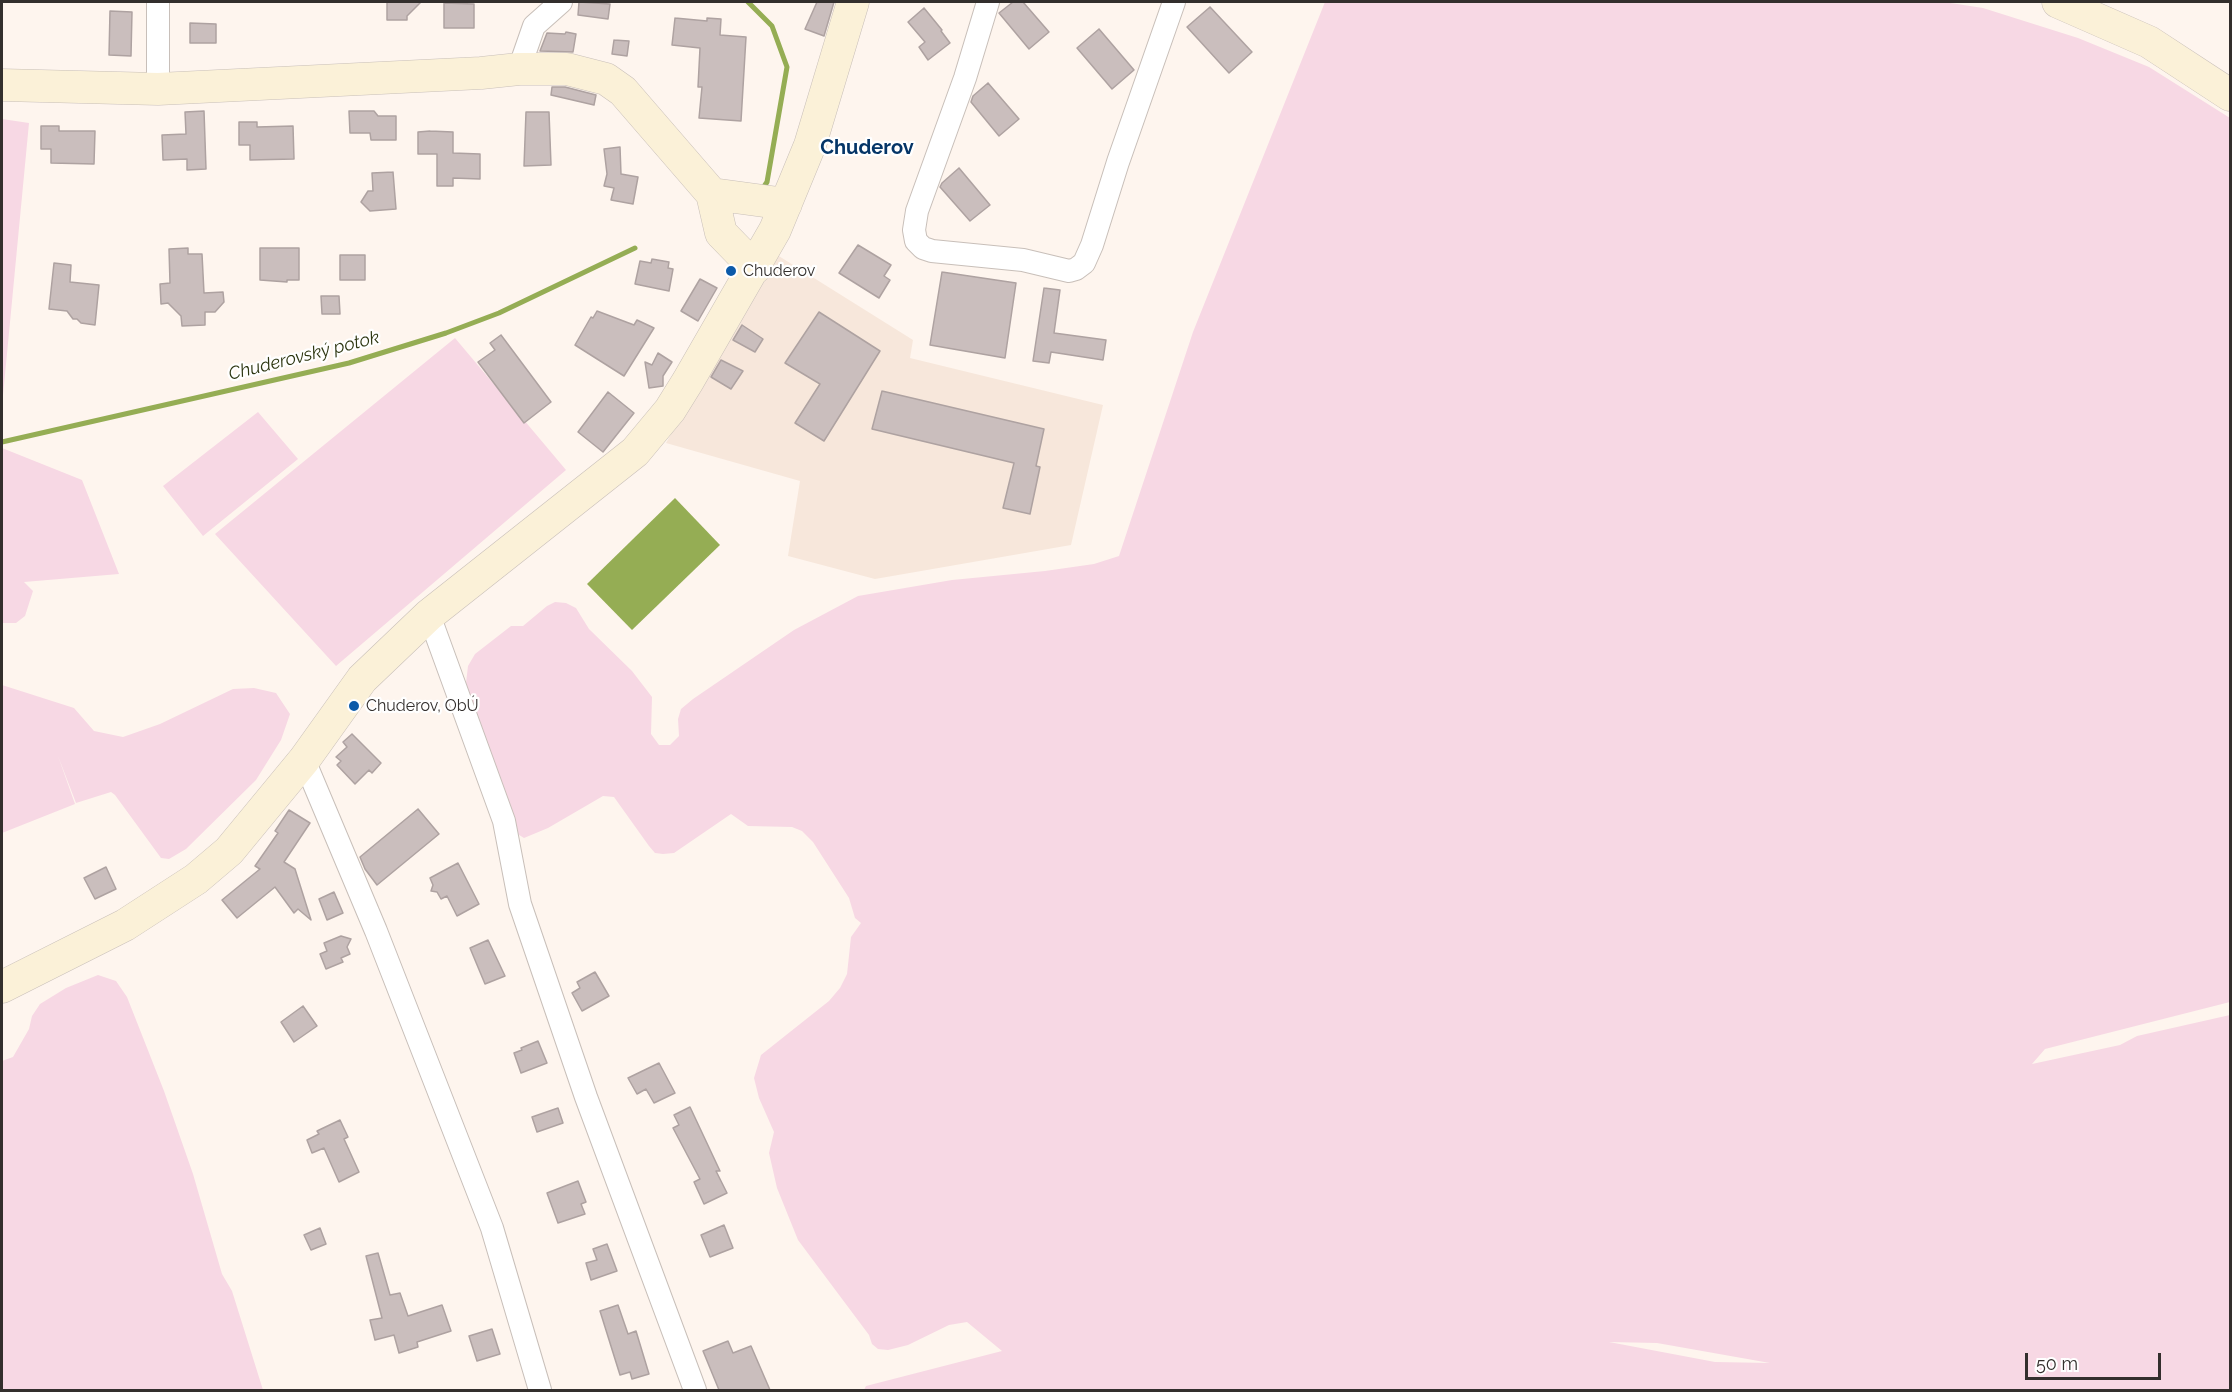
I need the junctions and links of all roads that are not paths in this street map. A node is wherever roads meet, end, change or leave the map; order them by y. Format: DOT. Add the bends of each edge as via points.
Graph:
graph roads {
  1 [pos="158,2"];
  2 [pos="561,2"];
  3 [pos="853,2"];
  4 [pos="988,2"];
  5 [pos="1174,2"];
  6 [pos="2058,2"];
  7 [pos="519,69"];
  8 [pos="2,85"];
  9 [pos="158,89"];
  10 [pos="2230,95"];
  11 [pos="741,207"];
  12 [pos="755,268"];
  13 [pos="429,615"];
  14 [pos="304,760"];
  15 [pos="2,987"];
  16 [pos="540,1390"];
  17 [pos="695,1390"];
  1 -- 9 [label="street"];
  2 -- 7 [label="street" via="534,26"];
  3 -- 11 [label="street" via="810,145"];
  4 -- 5 [label="street" via="917,211 916,241 932,251 1023,260 1069,271 1084,263 1092,245"];
  6 -- 10 [label="street" via="2150,42"];
  7 -- 9 [label="street"];
  7 -- 11 [label="street" via="567,69 606,79"];
  8 -- 9 [label="street"];
  11 -- 12 [label="street"];
  11 -- 12 [label="street" via="775,230"];
  12 -- 13 [label="street" via="670,410 635,452"];
  13 -- 14 [label="street" via="362,679"];
  13 -- 17 [label="street" via="504,821 520,904 586,1097"];
  14 -- 15 [label="street" via="229,851 196,879 124,925"];
  14 -- 16 [label="street" via="376,931 492,1228"];
}
